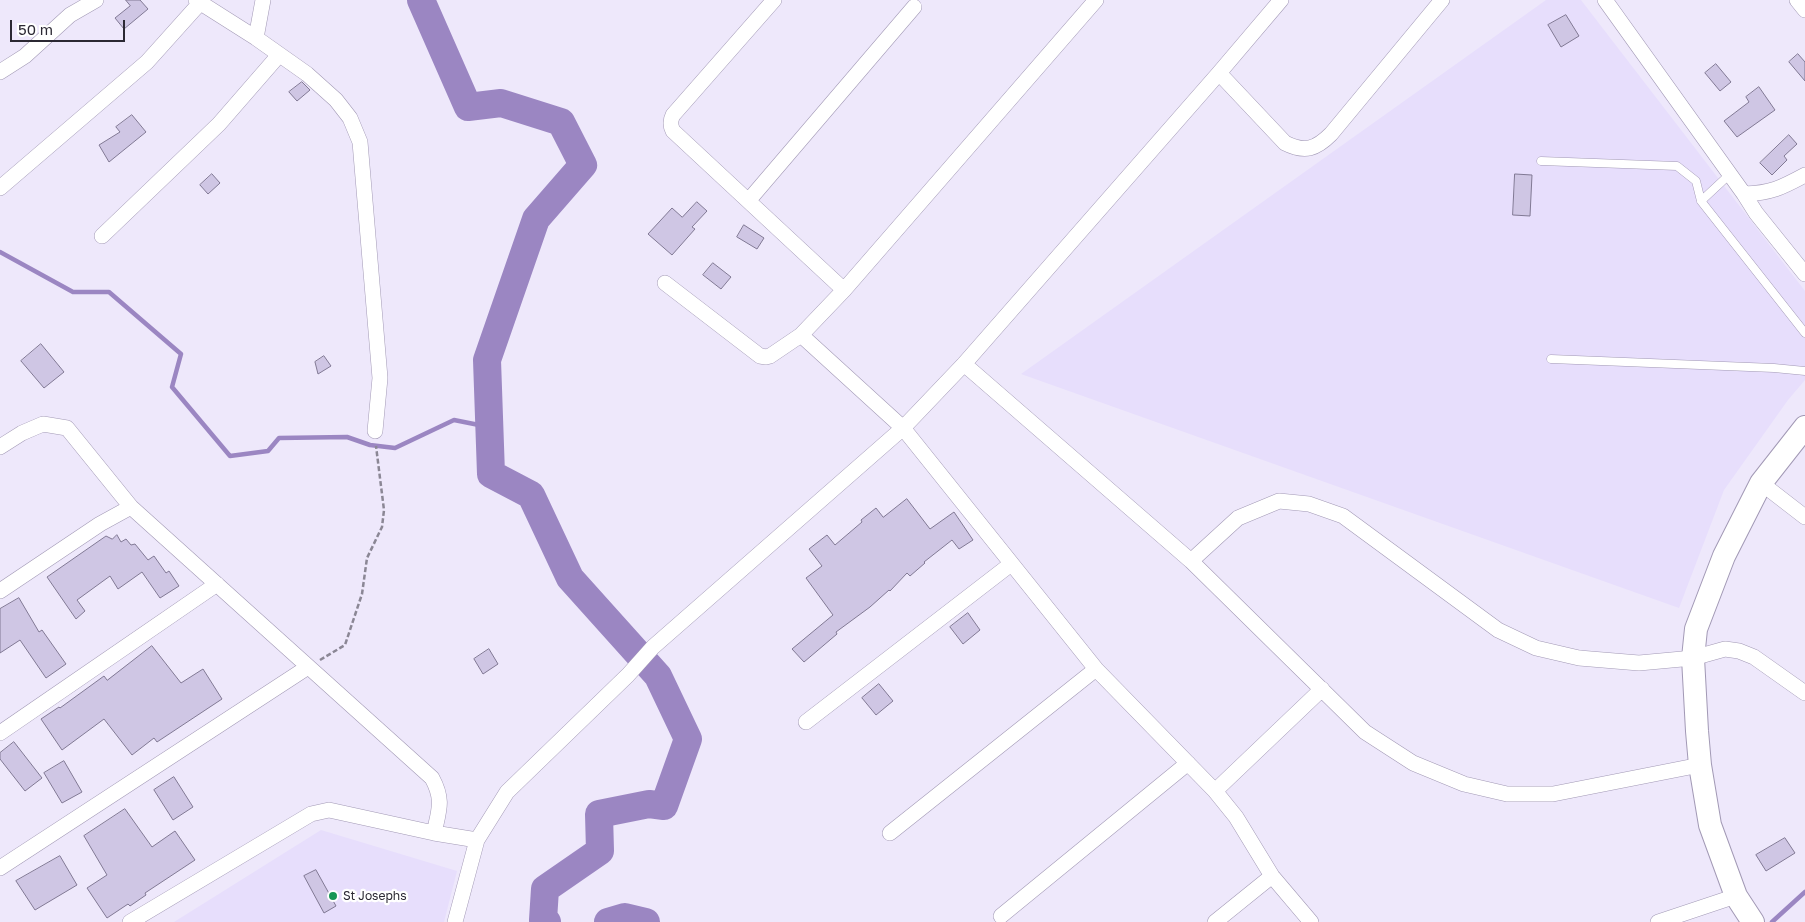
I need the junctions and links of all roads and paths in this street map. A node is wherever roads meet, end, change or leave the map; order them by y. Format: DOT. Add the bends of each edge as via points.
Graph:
graph roads {
  1 [pos="96,0"];
  2 [pos="263,0"];
  3 [pos="774,0"];
  4 [pos="1096,0"];
  5 [pos="1281,0"];
  6 [pos="1442,0"];
  7 [pos="1605,0"];
  8 [pos="1798,0"];
  9 [pos="198,1"];
  10 [pos="914,2"];
  11 [pos="1805,10"];
  12 [pos="256,38"];
  13 [pos="279,55"];
  14 [pos="0,72"];
  15 [pos="1219,73"];
  16 [pos="1541,161"];
  17 [pos="1729,175"];
  18 [pos="1805,175"];
  19 [pos="0,188"];
  20 [pos="1744,194"];
  21 [pos="749,200"];
  22 [pos="1701,201"];
  23 [pos="102,236"];
  24 [pos="1805,274"];
  25 [pos="665,283"];
  26 [pos="844,290"];
  27 [pos="1805,333"];
  28 [pos="801,335"];
  29 [pos="1551,359"];
  30 [pos="964,364"];
  31 [pos="1805,371"];
  32 [pos="1805,427"];
  33 [pos="903,428"];
  34 [pos="375,431"];
  35 [pos="1,444"];
  36 [pos="376,451"];
  37 [pos="1761,483"];
  38 [pos="131,507"];
  39 [pos="1805,517"];
  40 [pos="1191,561"];
  41 [pos="1011,564"];
  42 [pos="217,584"];
  43 [pos="0,591"];
  44 [pos="1693,658"];
  45 [pos="308,667"];
  46 [pos="1096,669"];
  47 [pos="1322,689"];
  48 [pos="1805,693"];
  49 [pos="806,722"];
  50 [pos="0,733"];
  51 [pos="1188,763"];
  52 [pos="1700,765"];
  53 [pos="1215,791"];
  54 [pos="434,833"];
  55 [pos="890,833"];
  56 [pos="477,840"];
  57 [pos="0,868"];
  58 [pos="1272,876"];
  59 [pos="1736,896"];
  60 [pos="1001,916"];
  61 [pos="130,922"];
  62 [pos="455,922"];
  63 [pos="1215,922"];
  64 [pos="1311,922"];
  65 [pos="1658,922"];
  66 [pos="1753,922"];
  1 -- 14 [label="street" via="70,15 25,56"];
  2 -- 12 [label="street"];
  3 -- 21 [label="street" via="673,115 670,123 673,131"];
  4 -- 26 [label="street"];
  5 -- 15 [label="street"];
  6 -- 15 [label="street" via="1331,134 1321,144 1310,148 1296,149 1286,143"];
  7 -- 17 [label="street"];
  8 -- 11 [label="street"];
  9 -- 12 [label="street"];
  9 -- 19 [label="street" via="147,62"];
  10 -- 21 [label="street"];
  12 -- 13 [label="street"];
  13 -- 23 [label="street" via="219,124"];
  13 -- 34 [label="street" via="336,100 350,118 360,142 380,378"];
  15 -- 30 [label="street"];
  16 -- 22 [label="lane" via="1677,166 1696,181"];
  17 -- 20 [label="street"];
  17 -- 22 [label="lane"];
  18 -- 20 [label="street" via="1778,190"];
  20 -- 24 [label="street"];
  21 -- 26 [label="street"];
  22 -- 27 [label="lane"];
  25 -- 28 [label="street" via="760,356 770,356"];
  26 -- 28 [label="street"];
  28 -- 33 [label="street"];
  29 -- 31 [label="lane"];
  30 -- 33 [label="street"];
  30 -- 40 [label="street"];
  32 -- 37 [label="street"];
  33 -- 41 [label="street"];
  33 -- 56 [label="street" via="653,647 507,792"];
  35 -- 38 [label="street" via="43,424 67,428"];
  36 -- 45 [label="path" via="384,510 382,527 367,558 362,594 344,645"];
  37 -- 39 [label="street"];
  37 -- 44 [label="street" via="1724,556 1696,629"];
  38 -- 42 [label="street"];
  38 -- 43 [label="street"];
  40 -- 44 [label="street" via="1238,518 1279,501 1309,504 1343,516 1498,630 1536,648 1579,658 1639,663"];
  40 -- 47 [label="street"];
  41 -- 46 [label="street"];
  41 -- 49 [label="street"];
  42 -- 45 [label="street"];
  42 -- 50 [label="street"];
  44 -- 48 [label="street" via="1725,649 1739,650"];
  44 -- 52 [label="street"];
  45 -- 54 [label="street" via="432,778 440,792"];
  45 -- 57 [label="street"];
  46 -- 51 [label="street"];
  46 -- 55 [label="street"];
  47 -- 52 [label="street" via="1365,732 1413,763 1464,784 1507,794 1553,794"];
  47 -- 53 [label="street"];
  51 -- 53 [label="street"];
  51 -- 60 [label="street"];
  52 -- 59 [label="street" via="1710,825"];
  53 -- 58 [label="street" via="1236,817"];
  54 -- 56 [label="street"];
  54 -- 61 [label="street" via="329,810 312,814"];
  56 -- 62 [label="street"];
  58 -- 63 [label="street"];
  58 -- 64 [label="street"];
  59 -- 65 [label="street"];
  59 -- 66 [label="street"];
}
